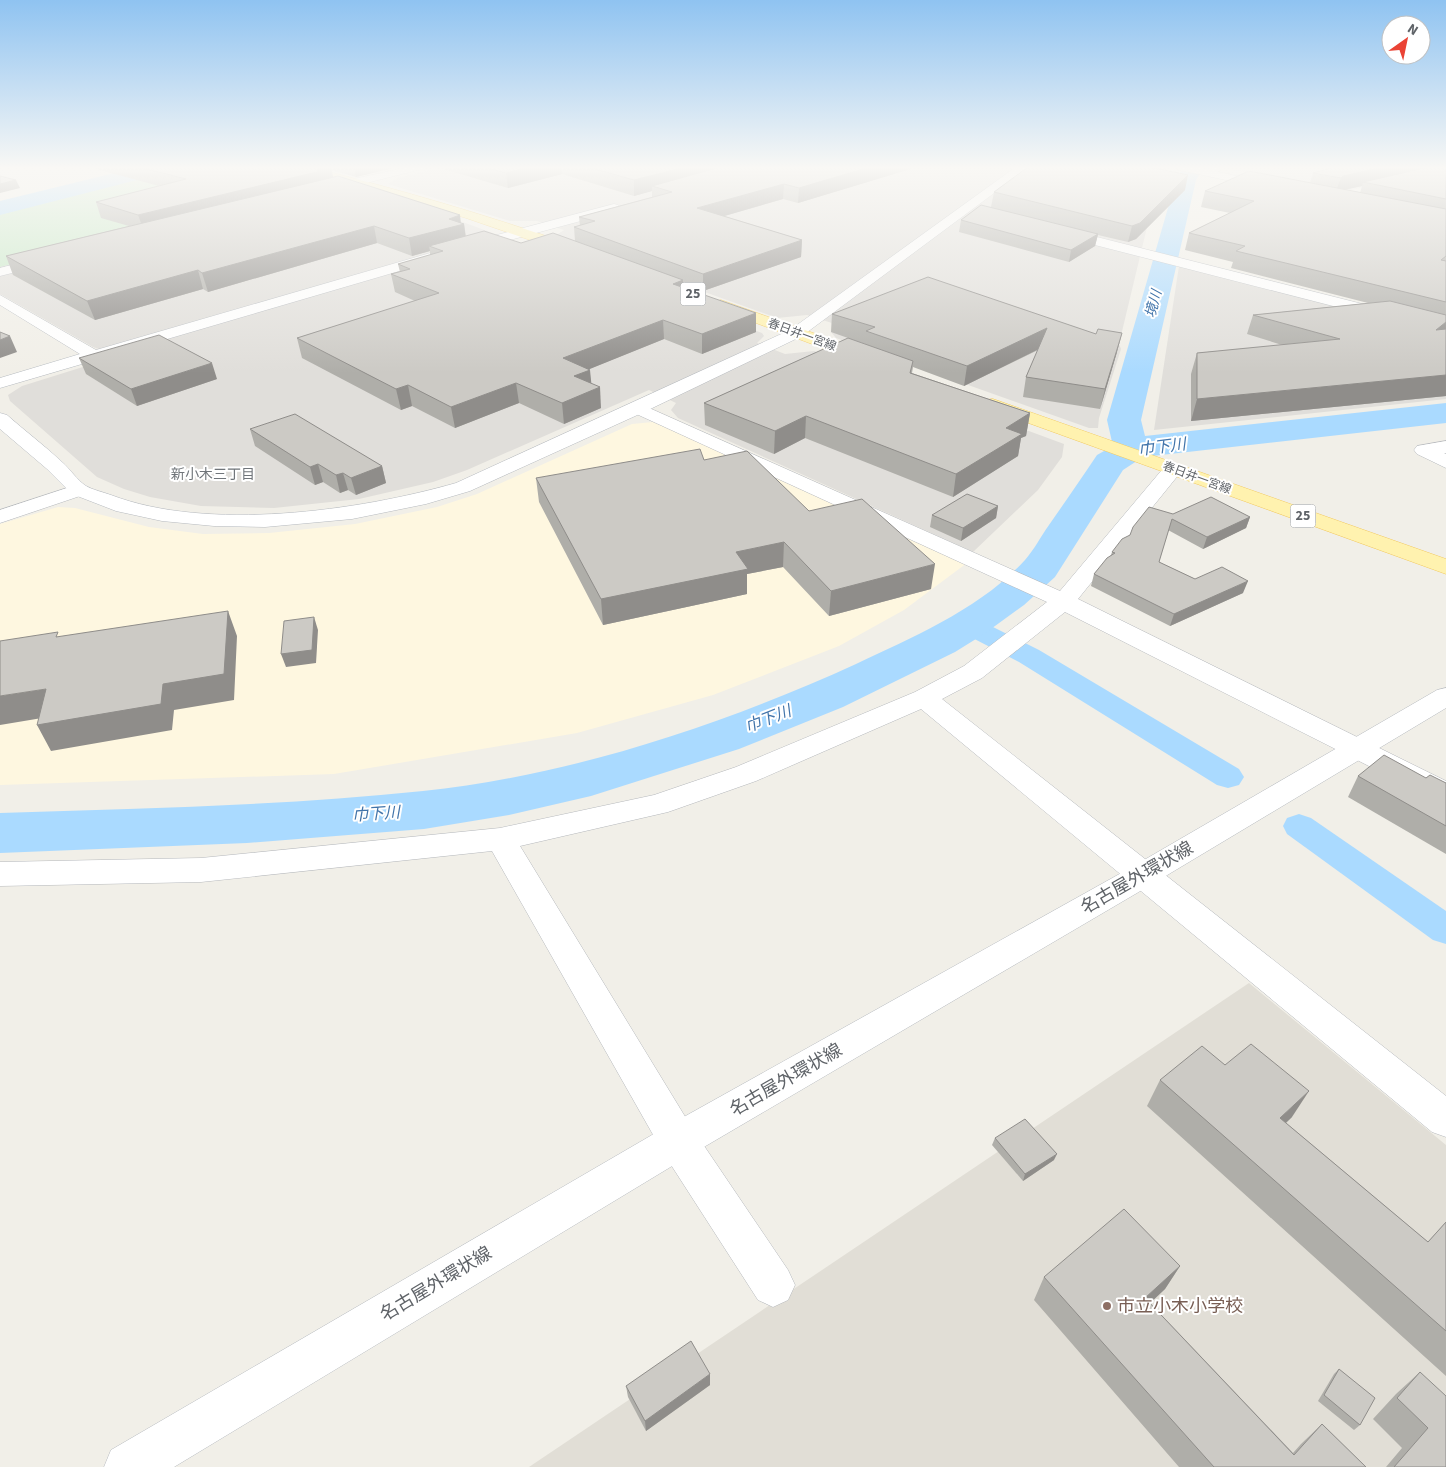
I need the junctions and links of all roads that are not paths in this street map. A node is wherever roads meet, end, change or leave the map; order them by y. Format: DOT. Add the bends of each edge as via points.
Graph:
graph roads {
  1 [pos="508,235"];
  2 [pos="535,235"];
  3 [pos="932,235"];
  4 [pos="1076,235"];
  5 [pos="587,255"];
  6 [pos="57,257"];
  7 [pos="0,272"];
  8 [pos="0,299"];
  9 [pos="705,299"];
  10 [pos="1446,330"];
  11 [pos="796,333"];
  12 [pos="93,355"];
  13 [pos="880,363"];
  14 [pos="0,383"];
  15 [pos="982,400"];
  16 [pos="638,408"];
  17 [pos="0,419"];
  18 [pos="1446,447"];
  19 [pos="1446,462"];
  20 [pos="1166,467"];
  21 [pos="79,490"];
  22 [pos="0,517"];
  23 [pos="1446,567"];
  24 [pos="1060,599"];
  25 [pos="1446,696"];
  26 [pos="924,698"];
  27 [pos="1356,748"];
  28 [pos="1446,793"];
  29 [pos="500,839"];
  30 [pos="0,874"];
  31 [pos="1143,875"];
  32 [pos="1446,1119"];
  33 [pos="678,1141"];
  34 [pos="773,1285"];
  35 [pos="128,1467"];
  1 -- 12 [label="street"];
  2 -- 5 [label="main road"];
  3 -- 11 [label="street"];
  4 -- 10 [label="street"];
  6 -- 7 [label="street"];
  8 -- 12 [label="street"];
  9 -- 11 [label="main road, 春日井一宮線 / 25"];
  11 -- 13 [label="main road, 春日井一宮線 / 25"];
  11 -- 16 [label="street"];
  12 -- 14 [label="street"];
  15 -- 20 [label="main road, 春日井一宮線 / 25"];
  16 -- 21 [label="street" via="463,487 382,509 282,519 214,520 162,516 123,507"];
  16 -- 24 [label="street"];
  17 -- 21 [label="street"];
  18 -- 19 [label="street" via="1424,450"];
  20 -- 23 [label="main road, 春日井一宮線 / 25"];
  20 -- 24 [label="street"];
  21 -- 22 [label="street"];
  24 -- 26 [label="street" via="973,672"];
  24 -- 27 [label="street"];
  25 -- 27 [label="street, 名古屋外環状線"];
  26 -- 29 [label="street" via="746,774 658,805"];
  26 -- 31 [label="street"];
  27 -- 28 [label="street"];
  27 -- 31 [label="street, 名古屋外環状線"];
  29 -- 30 [label="street" via="201,870"];
  29 -- 33 [label="street"];
  31 -- 32 [label="street"];
  31 -- 33 [label="street, 名古屋外環状線"];
  33 -- 34 [label="street"];
  33 -- 35 [label="street, 名古屋外環状線"];
}
